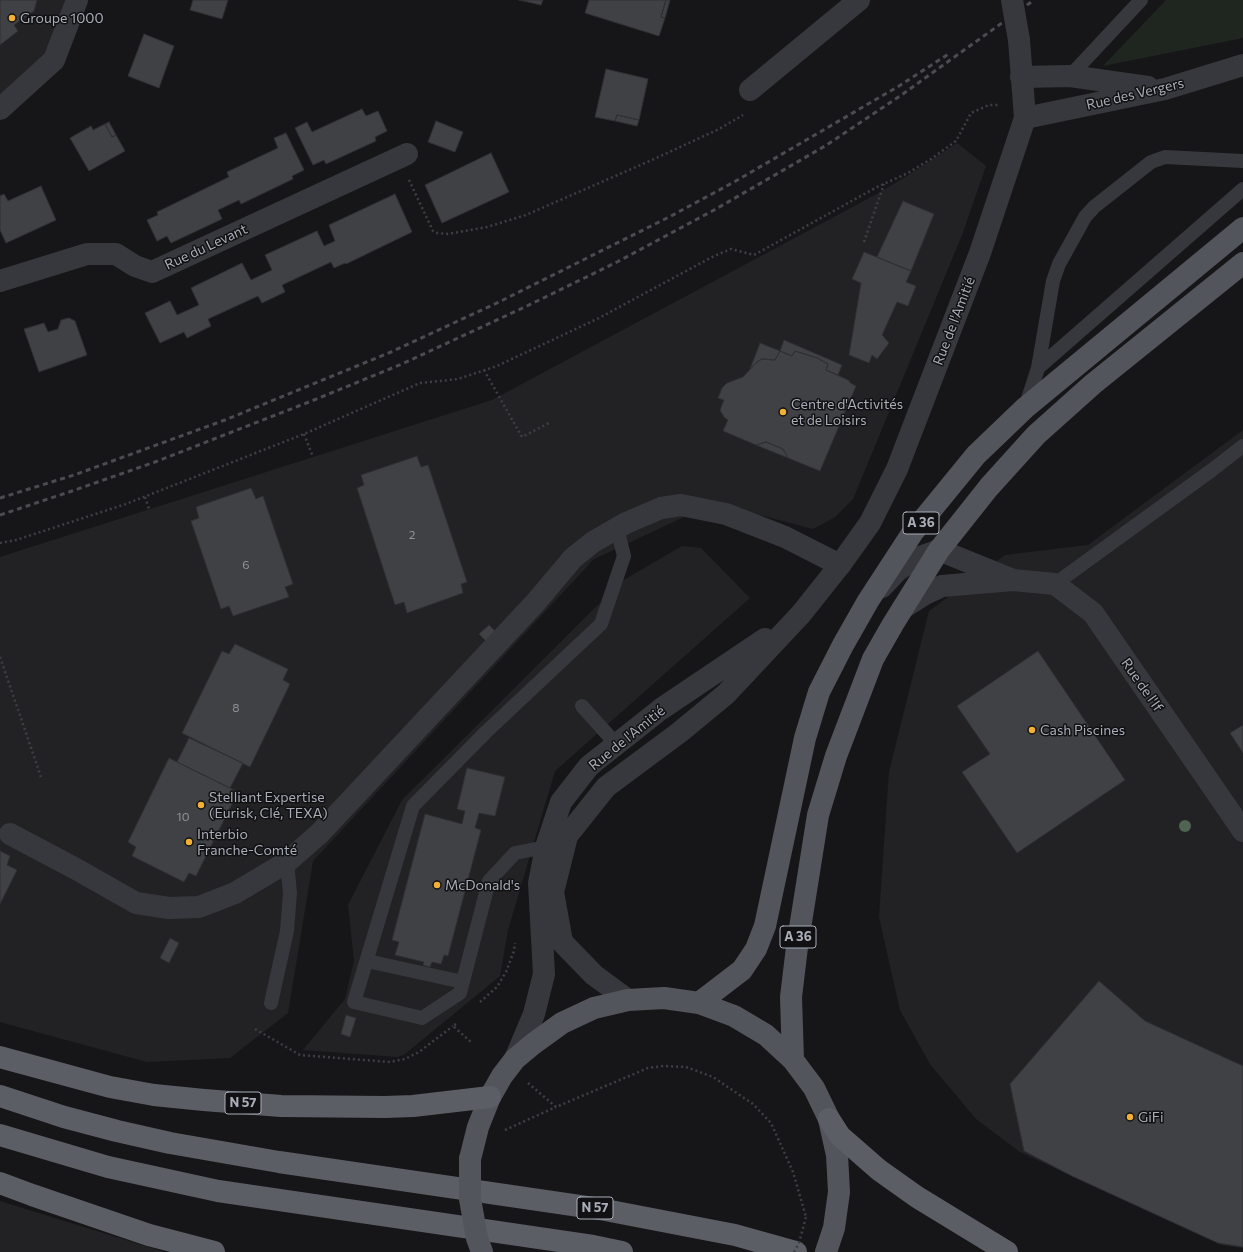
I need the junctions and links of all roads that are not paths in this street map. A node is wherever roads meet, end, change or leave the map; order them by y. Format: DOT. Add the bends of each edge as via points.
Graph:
graph roads {
  1 [pos="77,0"];
  2 [pos="859,0"];
  3 [pos="1012,0"];
  4 [pos="1141,0"];
  5 [pos="1243,65"];
  6 [pos="1070,76"];
  7 [pos="1021,77"];
  8 [pos="1165,89"];
  9 [pos="750,90"];
  10 [pos="0,109"];
  11 [pos="1024,111"];
  12 [pos="403,156"];
  13 [pos="1243,161"];
  14 [pos="1243,189"];
  15 [pos="1243,228"];
  16 [pos="1243,263"];
  17 [pos="0,281"];
  18 [pos="1038,368"];
  19 [pos="1025,408"];
  20 [pos="1243,446"];
  21 [pos="617,528"];
  22 [pos="939,550"];
  23 [pos="840,565"];
  24 [pos="1013,580"];
  25 [pos="1055,584"];
  26 [pos="868,601"];
  27 [pos="903,608"];
  28 [pos="800,614"];
  29 [pos="582,706"];
  30 [pos="616,744"];
  31 [pos="1243,831"];
  32 [pos="10,834"];
  33 [pos="546,847"];
  34 [pos="287,862"];
  35 [pos="367,961"];
  36 [pos="463,982"];
  37 [pos="628,1000"];
  38 [pos="271,1003"];
  39 [pos="700,1003"];
  40 [pos="0,1057"];
  41 [pos="515,1059"];
  42 [pos="793,1060"];
  43 [pos="0,1096"];
  44 [pos="490,1097"];
  45 [pos="828,1119"];
  46 [pos="0,1135"];
  47 [pos="0,1183"];
  48 [pos="214,1252"];
  49 [pos="482,1252"];
  50 [pos="622,1252"];
  51 [pos="795,1252"];
  52 [pos="826,1252"];
  53 [pos="1006,1252"];
  1 -- 10 [label="street" via="54,60"];
  2 -- 9 [label="street"];
  3 -- 7 [label="street, Rue de l'Amitié, bridge" via="1019,40"];
  4 -- 6 [label="lane"];
  5 -- 8 [label="street, Rue des Vergers"];
  6 -- 7 [label="street"];
  6 -- 8 [label="street"];
  7 -- 11 [label="street, Rue de l'Amitié"];
  8 -- 11 [label="street, Rue des Vergers"];
  11 -- 23 [label="street, Rue de l'Amitié" via="980,253 897,469 870,523"];
  12 -- 17 [label="street, Rue du Levant" via="152,272 135,266 116,254 87,254"];
  13 -- 18 [label="lane" via="1165,157 1151,162 1094,207 1059,264 1053,281"];
  14 -- 18 [label="lane"];
  15 -- 19 [label="main road, A 36"];
  16 -- 22 [label="main road, A 36" via="1093,384 1036,435 989,487"];
  18 -- 19 [label="lane"];
  19 -- 26 [label="main road, A 36" via="976,455 913,532"];
  20 -- 25 [label="lane"];
  21 -- 23 [label="street" via="661,508 681,505 726,514 785,537"];
  21 -- 34 [label="street" via="573,558 536,602 325,827"];
  21 -- 35 [label="lane" via="624,556 601,624 486,732 413,806"];
  22 -- 24 [label="street"];
  22 -- 26 [label="street" via="917,558 898,570"];
  22 -- 27 [label="main road, A 36"];
  23 -- 28 [label="street, Rue de l'Amitié"];
  24 -- 25 [label="street"];
  24 -- 27 [label="street" via="942,586"];
  25 -- 31 [label="street, Rue de l'If" via="1093,613"];
  26 -- 39 [label="main road, A 36" via="819,692 805,738 766,926 756,949 742,970"];
  27 -- 42 [label="main road, A 36" via="873,659 836,756 818,815 796,947 792,990"];
  28 -- 30 [label="street, Rue de l'Amitié" via="661,709"];
  28 -- 37 [label="street, Rue de l'Amitié" via="726,694 606,787 567,836 553,892 562,942 594,976"];
  29 -- 30 [label="lane"];
  30 -- 33 [label="street, Rue de l'Amitié" via="589,766 561,802"];
  32 -- 34 [label="street" via="136,903 169,908 199,907 235,894"];
  33 -- 36 [label="lane" via="515,853 489,881"];
  33 -- 41 [label="street, Rue de l'Amitié" via="538,883 544,974 534,1014"];
  34 -- 38 [label="lane" via="290,893 287,931"];
  35 -- 36 [label="lane"];
  35 -- 36 [label="lane" via="354,1002 422,1018 460,993"];
  37 -- 39 [label="main road" via="664,998"];
  37 -- 41 [label="main road" via="594,1008 562,1023"];
  39 -- 42 [label="main road" via="734,1016 766,1035"];
  40 -- 44 [label="highway, N 57" via="110,1087 204,1100 281,1106 385,1107"];
  41 -- 44 [label="main road"];
  42 -- 45 [label="main road" via="814,1088"];
  43 -- 51 [label="highway, N 57" via="64,1117 170,1143 279,1162 600,1209 735,1235"];
  44 -- 49 [label="main road, bridge" via="478,1127 470,1159 470,1199"];
  45 -- 52 [label="main road" via="837,1155 839,1192 834,1228"];
  45 -- 53 [label="highway" via="840,1136 879,1170 917,1197"];
  46 -- 50 [label="highway" via="108,1167 218,1191"];
  47 -- 48 [label="highway" via="149,1235"];
}
